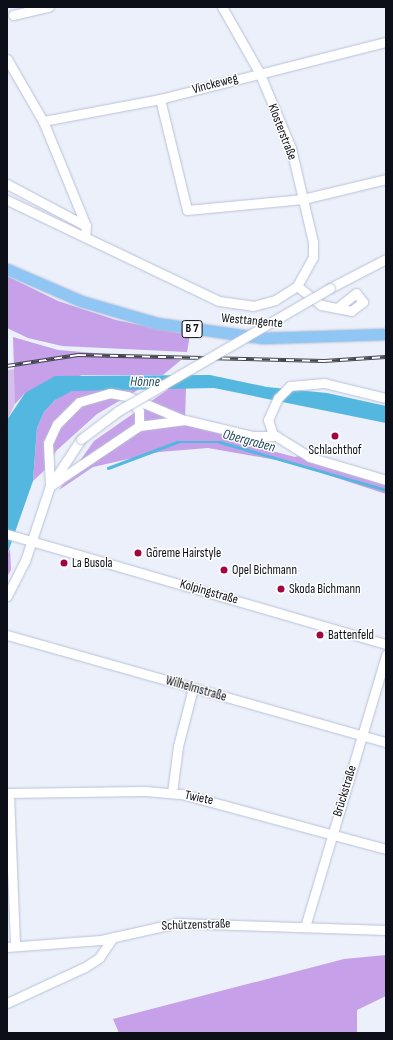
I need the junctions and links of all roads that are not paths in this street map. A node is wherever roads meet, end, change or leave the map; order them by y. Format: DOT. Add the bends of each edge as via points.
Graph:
graph roads {
  1 [pos="49,7"];
  2 [pos="222,7"];
  3 [pos="13,15"];
  4 [pos="386,42"];
  5 [pos="7,59"];
  6 [pos="259,72"];
  7 [pos="160,98"];
  8 [pos="43,121"];
  9 [pos="386,179"];
  10 [pos="7,184"];
  11 [pos="303,199"];
  12 [pos="7,200"];
  13 [pos="86,226"];
  14 [pos="85,237"];
  15 [pos="386,259"];
  16 [pos="7,269"];
  17 [pos="297,286"];
  18 [pos="339,307"];
  19 [pos="386,334"];
  20 [pos="127,396"];
  21 [pos="386,398"];
  22 [pos="185,420"];
  23 [pos="139,426"];
  24 [pos="273,435"];
  25 [pos="386,480"];
  26 [pos="50,486"];
  27 [pos="7,534"];
  28 [pos="32,542"];
  29 [pos="7,596"];
  30 [pos="7,635"];
  31 [pos="386,644"];
  32 [pos="386,655"];
  33 [pos="193,688"];
  34 [pos="363,735"];
  35 [pos="386,742"];
  36 [pos="172,793"];
  37 [pos="8,794"];
  38 [pos="333,833"];
  39 [pos="386,849"];
  40 [pos="305,927"];
  41 [pos="386,930"];
  42 [pos="113,937"];
  43 [pos="11,946"];
  44 [pos="7,1003"];
  1 -- 3 [label="street"];
  2 -- 6 [label="street, Klosterstraße"];
  4 -- 6 [label="street, Vinckeweg"];
  5 -- 8 [label="street"];
  6 -- 7 [label="street, Vinckeweg"];
  6 -- 11 [label="street, Klosterstraße" via="291,148"];
  7 -- 8 [label="street, Vinckeweg"];
  7 -- 11 [label="street" via="187,210"];
  8 -- 13 [label="street"];
  9 -- 11 [label="street"];
  10 -- 13 [label="street"];
  11 -- 17 [label="street, Klosterstraße" via="313,257"];
  12 -- 14 [label="street, Klosterstraße"];
  13 -- 14 [label="street"];
  14 -- 17 [label="street, Klosterstraße" via="203,295 230,304 253,306 275,300"];
  15 -- 26 [label="street, bridge" via="330,288 118,411 92,429 66,458"];
  16 -- 19 [label="main road, Westtangente / B 7" via="81,301 178,327 263,338"];
  17 -- 18 [label="street" via="321,305"];
  20 -- 22 [label="street"];
  20 -- 23 [label="street" via="139,411"];
  20 -- 26 [label="street" via="110,393 88,398 63,416 52,433 46,454"];
  21 -- 24 [label="street" via="324,383 302,383 285,389 275,403 268,420"];
  22 -- 23 [label="street"];
  22 -- 24 [label="street" via="252,436"];
  23 -- 26 [label="street"];
  24 -- 25 [label="street" via="309,457"];
  26 -- 28 [label="street"];
  27 -- 28 [label="street, Kolpingstraße"];
  28 -- 29 [label="street"];
  28 -- 31 [label="street, Kolpingstraße"];
  30 -- 33 [label="street, Wilhelmstraße"];
  32 -- 34 [label="street, Brückstraße"];
  33 -- 34 [label="street, Wilhelmstraße"];
  33 -- 36 [label="street" via="178,746"];
  34 -- 35 [label="street, Wilhelmstraße"];
  34 -- 38 [label="street, Brückstraße"];
  36 -- 37 [label="street, Twiete"];
  36 -- 38 [label="street, Twiete"];
  37 -- 43 [label="street"];
  38 -- 39 [label="street, Twiete"];
  38 -- 40 [label="street, Brückstraße"];
  40 -- 41 [label="street, Schützenstraße"];
  40 -- 42 [label="street, Schützenstraße" via="177,923"];
  42 -- 43 [label="street, Schützenstraße"];
  42 -- 44 [label="street" via="99,958"];
}
